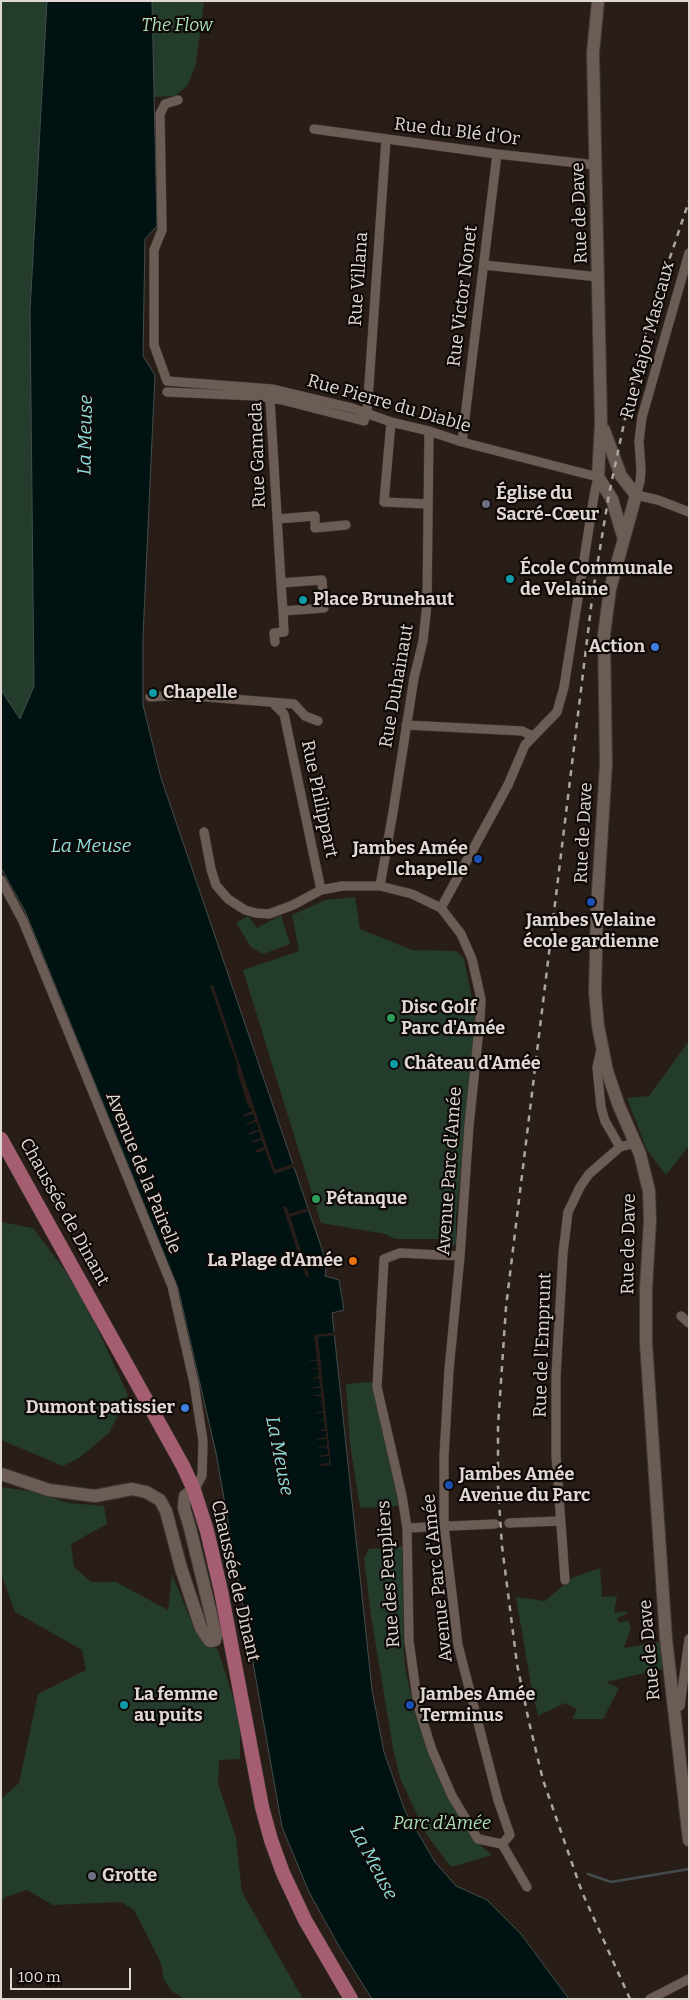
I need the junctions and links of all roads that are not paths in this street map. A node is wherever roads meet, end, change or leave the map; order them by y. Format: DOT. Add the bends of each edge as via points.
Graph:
graph roads {
  1 [pos="598,1"];
  2 [pos="178,100"];
  3 [pos="314,128"];
  4 [pos="386,139"];
  5 [pos="497,154"];
  6 [pos="596,165"];
  7 [pos="689,253"];
  8 [pos="484,265"];
  9 [pos="599,277"];
  10 [pos="272,389"];
  11 [pos="167,392"];
  12 [pos="270,399"];
  13 [pos="366,417"];
  14 [pos="391,422"];
  15 [pos="601,423"];
  16 [pos="429,431"];
  17 [pos="462,442"];
  18 [pos="621,476"];
  19 [pos="598,477"];
  20 [pos="636,495"];
  21 [pos="612,499"];
  22 [pos="428,504"];
  23 [pos="689,512"];
  24 [pos="277,519"];
  25 [pos="346,525"];
  26 [pos="624,539"];
  27 [pos="281,583"];
  28 [pos="283,611"];
  29 [pos="275,642"];
  30 [pos="150,697"];
  31 [pos="272,702"];
  32 [pos="284,714"];
  33 [pos="305,716"];
  34 [pos="318,721"];
  35 [pos="406,725"];
  36 [pos="533,736"];
  37 [pos="204,832"];
  38 [pos="1,880"];
  39 [pos="380,886"];
  40 [pos="321,890"];
  41 [pos="441,908"];
  42 [pos="602,1046"];
  43 [pos="1,1139"];
  44 [pos="635,1143"];
  45 [pos="620,1147"];
  46 [pos="460,1256"];
  47 [pos="681,1316"];
  48 [pos="689,1324"];
  49 [pos="1,1474"];
  50 [pos="194,1490"];
  51 [pos="560,1521"];
  52 [pos="509,1523"];
  53 [pos="495,1524"];
  54 [pos="444,1526"];
  55 [pos="407,1528"];
  56 [pos="565,1580"];
  57 [pos="689,1639"];
  58 [pos="680,1706"];
  59 [pos="689,1840"];
  60 [pos="502,1844"];
  61 [pos="527,1887"];
  62 [pos="689,1979"];
  63 [pos="351,1999"];
  64 [pos="650,1999"];
  1 -- 6 [label="main road, Rue de Dave" via="593,53"];
  2 -- 10 [label="street, Rue Pierre du Diable" via="165,104 160,114 162,230 154,250 154,345 167,381"];
  3 -- 4 [label="street, Rue du Blé d'Or"];
  4 -- 5 [label="street, Rue du Blé d'Or"];
  4 -- 13 [label="street, Rue Villana"];
  5 -- 6 [label="street, Rue du Blé d'Or"];
  5 -- 8 [label="street, Rue Victor Nonet"];
  6 -- 9 [label="main road, Rue de Dave"];
  7 -- 20 [label="street, Rue Major Mascaux" via="642,416 639,441 641,470"];
  8 -- 9 [label="street"];
  8 -- 17 [label="street, Rue Victor Nonet"];
  9 -- 15 [label="main road, Rue de Dave"];
  10 -- 12 [label="street, Rue Gameda"];
  10 -- 13 [label="street, Rue Pierre du Diable"];
  11 -- 12 [label="street, Rue Pierre du Diable"];
  12 -- 13 [label="street, Rue Pierre du Diable"];
  12 -- 24 [label="street, Rue Gameda"];
  13 -- 14 [label="street, Rue Pierre du Diable"];
  14 -- 16 [label="street, Rue Pierre du Diable"];
  14 -- 22 [label="street" via="384,502"];
  15 -- 18 [label="main road, Rue de Dave"];
  15 -- 19 [label="main road, Rue de Dave"];
  16 -- 17 [label="street, Rue Pierre du Diable"];
  16 -- 22 [label="street, Rue Duhainaut"];
  17 -- 19 [label="street, Rue Pierre du Diable"];
  18 -- 19 [label="main road" via="606,474"];
  18 -- 20 [label="main road, Rue de Dave"];
  19 -- 21 [label="main road"];
  19 -- 36 [label="street" via="564,687 557,712"];
  20 -- 21 [label="main road" via="628,500"];
  20 -- 23 [label="street"];
  20 -- 26 [label="main road, Rue de Dave"];
  21 -- 26 [label="main road"];
  22 -- 35 [label="street, Rue Duhainaut" via="424,641"];
  24 -- 25 [label="street, Rue Gameda" via="314,516 316,528"];
  24 -- 27 [label="street, Rue Gameda"];
  26 -- 42 [label="main road, Rue de Dave" via="610,589 603,656 606,764 595,954 595,992"];
  27 -- 28 [label="street"];
  27 -- 28 [label="street" via="322,580 324,608"];
  28 -- 29 [label="street" via="284,632 274,634"];
  30 -- 31 [label="street" via="182,695"];
  31 -- 32 [label="street"];
  31 -- 33 [label="street" via="294,704"];
  32 -- 33 [label="street, Rue Philippart"];
  32 -- 40 [label="street, Rue Philippart"];
  33 -- 34 [label="street"];
  35 -- 36 [label="street" via="522,731"];
  35 -- 39 [label="street, Rue Duhainaut"];
  36 -- 41 [label="street" via="525,745 508,785"];
  37 -- 40 [label="street" via="216,885 228,899 245,910 269,914 293,906"];
  38 -- 50 [label="street, Avenue de la Pairelle" via="22,921 172,1286 194,1383 203,1441 202,1476"];
  39 -- 40 [label="street" via="342,886"];
  39 -- 41 [label="street" via="412,894"];
  41 -- 46 [label="street, Avenue Parc d'Amée" via="468,949 481,999"];
  42 -- 44 [label="main road, Rue de Dave" via="619,1106"];
  42 -- 45 [label="street" via="597,1067 601,1107"];
  43 -- 50 [label="main road, Chaussée de Dinant" via="184,1466"];
  44 -- 45 [label="street, Rue de l'Emprunt"];
  44 -- 58 [label="main road, Rue de Dave" via="649,1191 646,1343 660,1564"];
  45 -- 51 [label="street, Rue de l'Emprunt" via="589,1174 568,1212 556,1376"];
  46 -- 54 [label="street, Avenue Parc d'Amée" via="444,1446"];
  46 -- 55 [label="street, Rue des Peupliers" via="400,1253 384,1259 377,1387"];
  47 -- 48 [label="street"];
  49 -- 50 [label="main road" via="49,1490 95,1496 132,1489 160,1500 200,1628 210,1641 216,1635 184,1508 185,1496"];
  50 -- 63 [label="main road, Chaussée de Dinant" via="221,1591 271,1840 305,1920"];
  51 -- 52 [label="street"];
  51 -- 56 [label="street, Rue de l'Emprunt"];
  53 -- 54 [label="street"];
  54 -- 55 [label="street"];
  54 -- 60 [label="street, Avenue Parc d'Amée" via="458,1645 498,1800 510,1834"];
  55 -- 60 [label="street, Rue des Peupliers" via="409,1641 418,1706 452,1796 478,1839"];
  57 -- 58 [label="street"];
  58 -- 59 [label="main road, Rue de Dave"];
  60 -- 61 [label="street"];
  62 -- 64 [label="street"];
}
